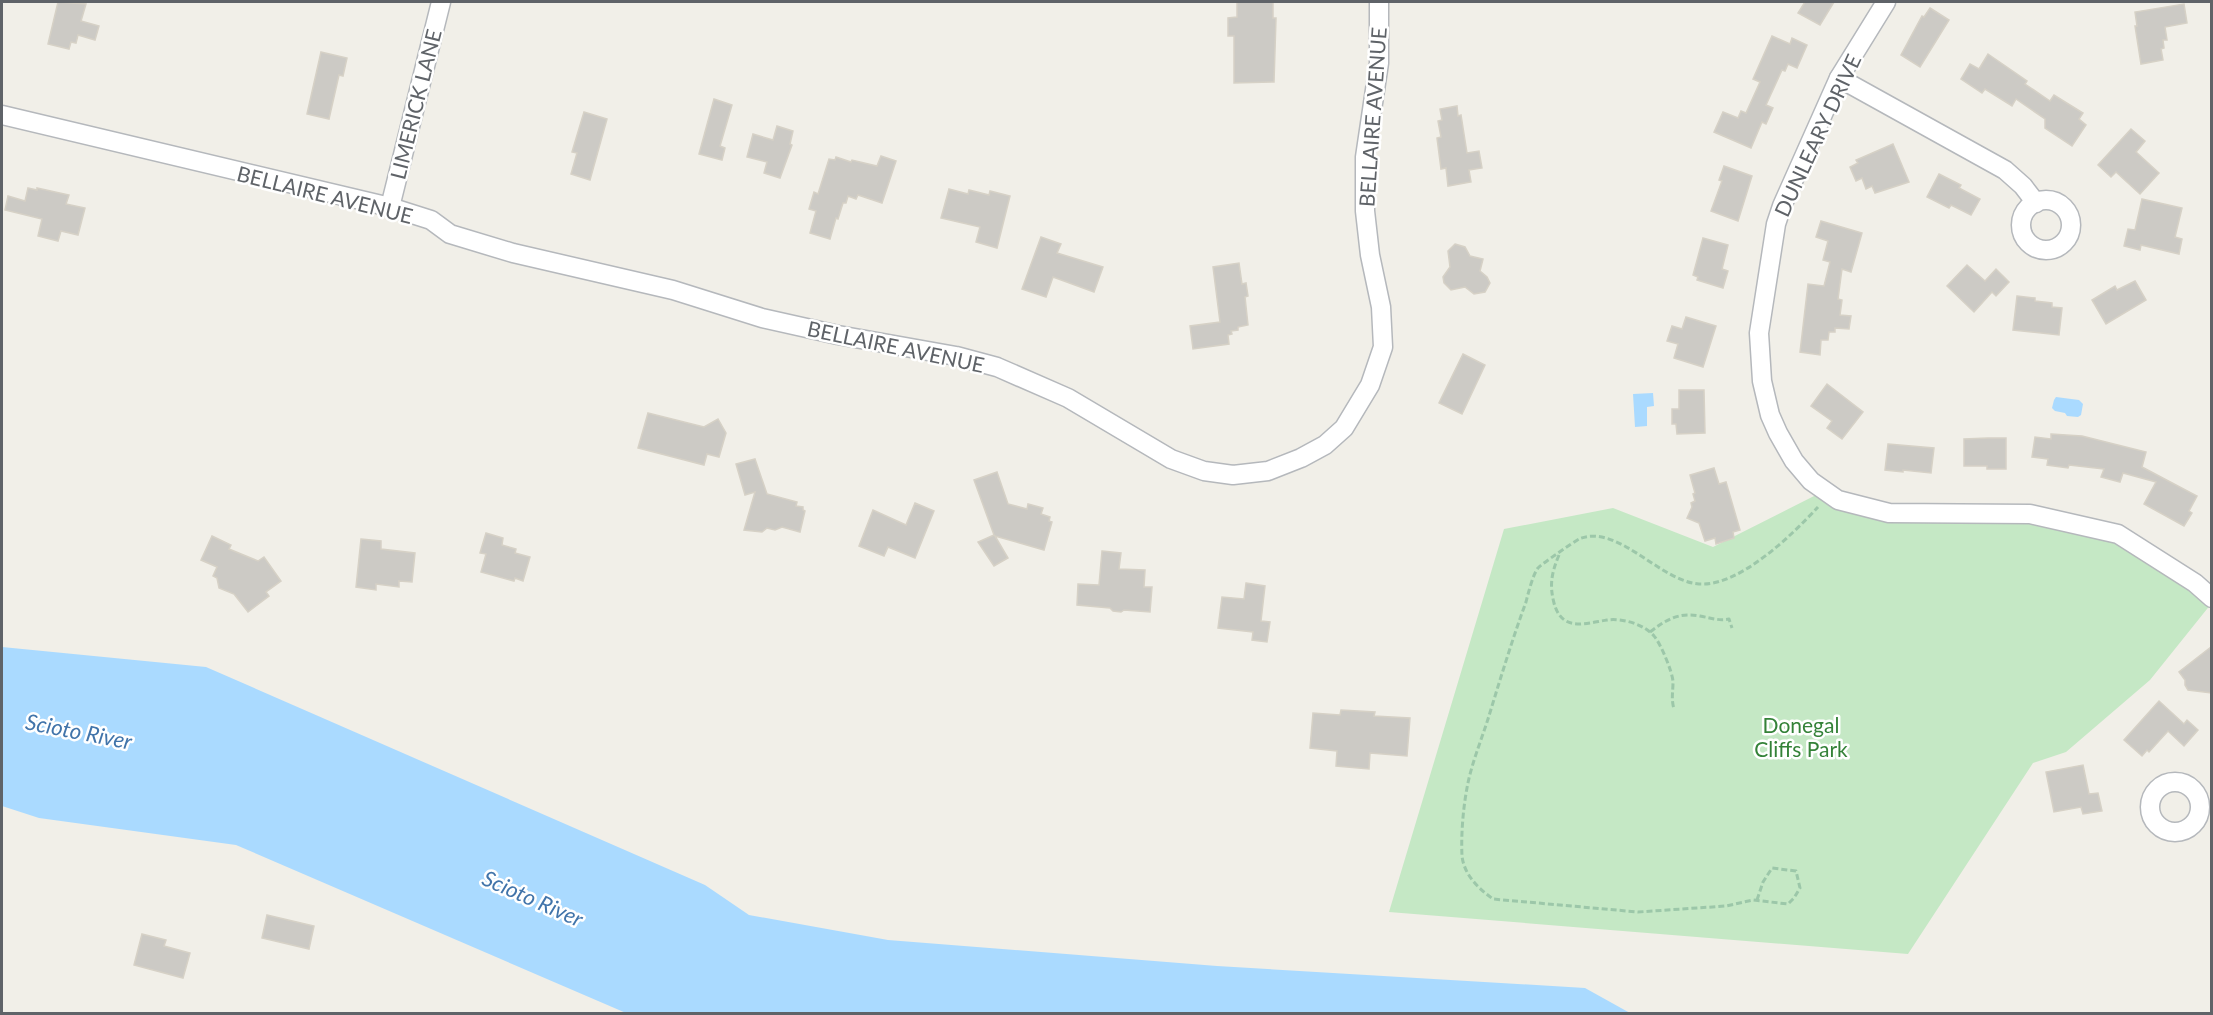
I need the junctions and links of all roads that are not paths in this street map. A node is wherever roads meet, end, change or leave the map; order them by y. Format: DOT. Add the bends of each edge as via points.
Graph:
graph roads {
  1 [pos="441,2"];
  2 [pos="1379,2"];
  3 [pos="1886,2"];
  4 [pos="1839,78"];
  5 [pos="2,115"];
  6 [pos="2036,203"];
  7 [pos="390,207"];
  8 [pos="2211,598"];
  1 -- 7 [label="street, LIMERICK LANE"];
  2 -- 7 [label="street, BELLAIRE AVENUE" via="1379,63 1365,157 1365,211 1381,307 1383,347 1370,385 1344,428 1325,445 1268,471 1223,474 1171,459 1068,398 997,367 762,318 673,290 513,253 450,234 430,220"];
  3 -- 4 [label="street, DUNLEARY DRIVE"];
  4 -- 6 [label="street" via="2005,170"];
  4 -- 8 [label="street, DUNLEARY DRIVE" via="1776,224 1759,333 1762,381 1770,415 1794,461 1811,481 1834,498 1889,513 2030,514 2118,534 2195,583"];
  5 -- 7 [label="street, BELLAIRE AVENUE"];
}
